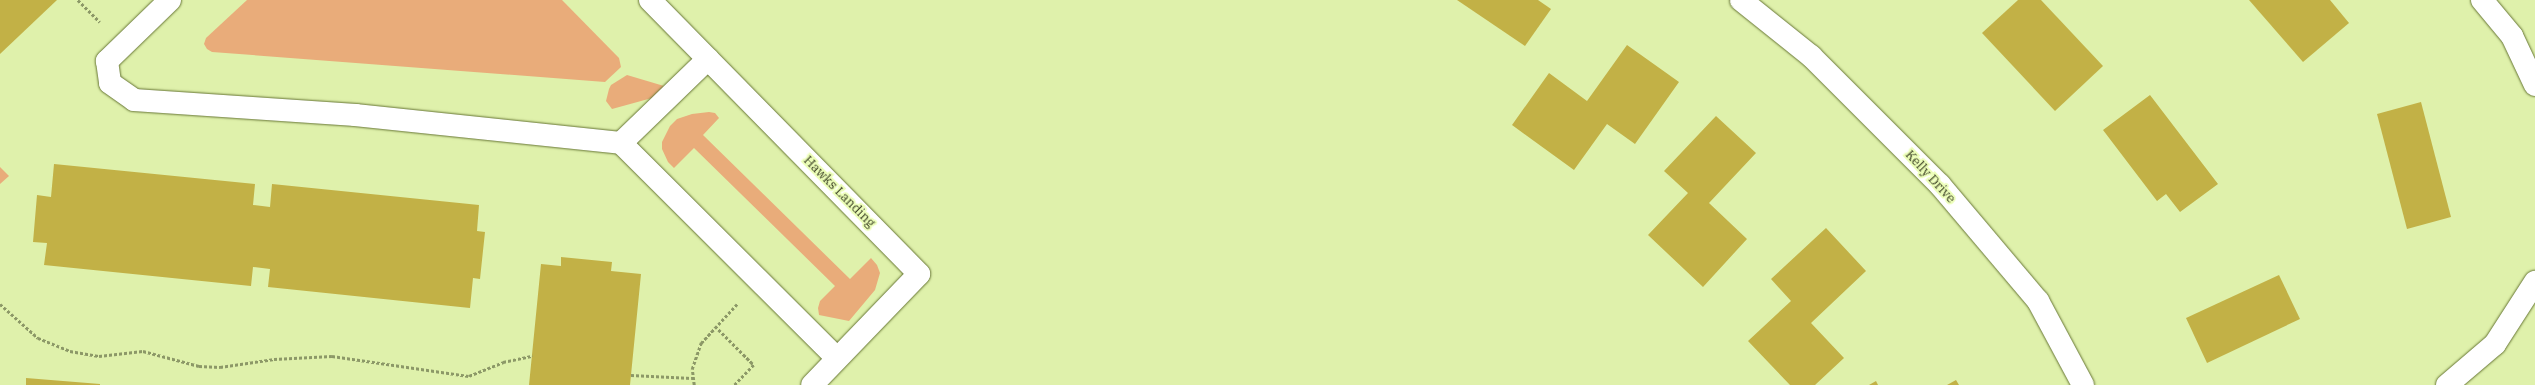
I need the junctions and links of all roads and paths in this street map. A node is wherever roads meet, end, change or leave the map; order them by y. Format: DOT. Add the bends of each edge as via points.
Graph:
graph roads {
  1 [pos="170,0"];
  2 [pos="650,0"];
  3 [pos="1741,0"];
  4 [pos="2482,0"];
  5 [pos="708,59"];
  6 [pos="2535,85"];
  7 [pos="621,143"];
  8 [pos="760,281"];
  9 [pos="2535,282"];
  10 [pos="0,304"];
  11 [pos="715,326"];
  12 [pos="532,356"];
  13 [pos="837,358"];
  14 [pos="631,375"];
  15 [pos="692,378"];
  16 [pos="694,385"];
  17 [pos="735,385"];
  18 [pos="812,385"];
  19 [pos="2083,385"];
  20 [pos="2447,385"];
  1 -- 7 [label="street" via="107,61 110,83 134,100 355,115"];
  2 -- 5 [label="street, Hawks Landing"];
  3 -- 19 [label="street, Kelly Drive" via="1811,56 1940,185 2038,301"];
  4 -- 6 [label="street" via="2512,36"];
  5 -- 7 [label="street"];
  5 -- 13 [label="street, Hawks Landing" via="919,274"];
  7 -- 8 [label="street"];
  8 -- 11 [label="path"];
  8 -- 13 [label="street"];
  9 -- 20 [label="street" via="2495,344"];
  10 -- 12 [label="path" via="38,338 70,352 99,356 143,352 199,366 220,367 274,359 332,356 469,376 503,362"];
  11 -- 15 [label="path" via="701,343"];
  11 -- 17 [label="path" via="754,365"];
  13 -- 18 [label="street, Hawks Landing"];
  14 -- 15 [label="path"];
  15 -- 16 [label="path"];
}
